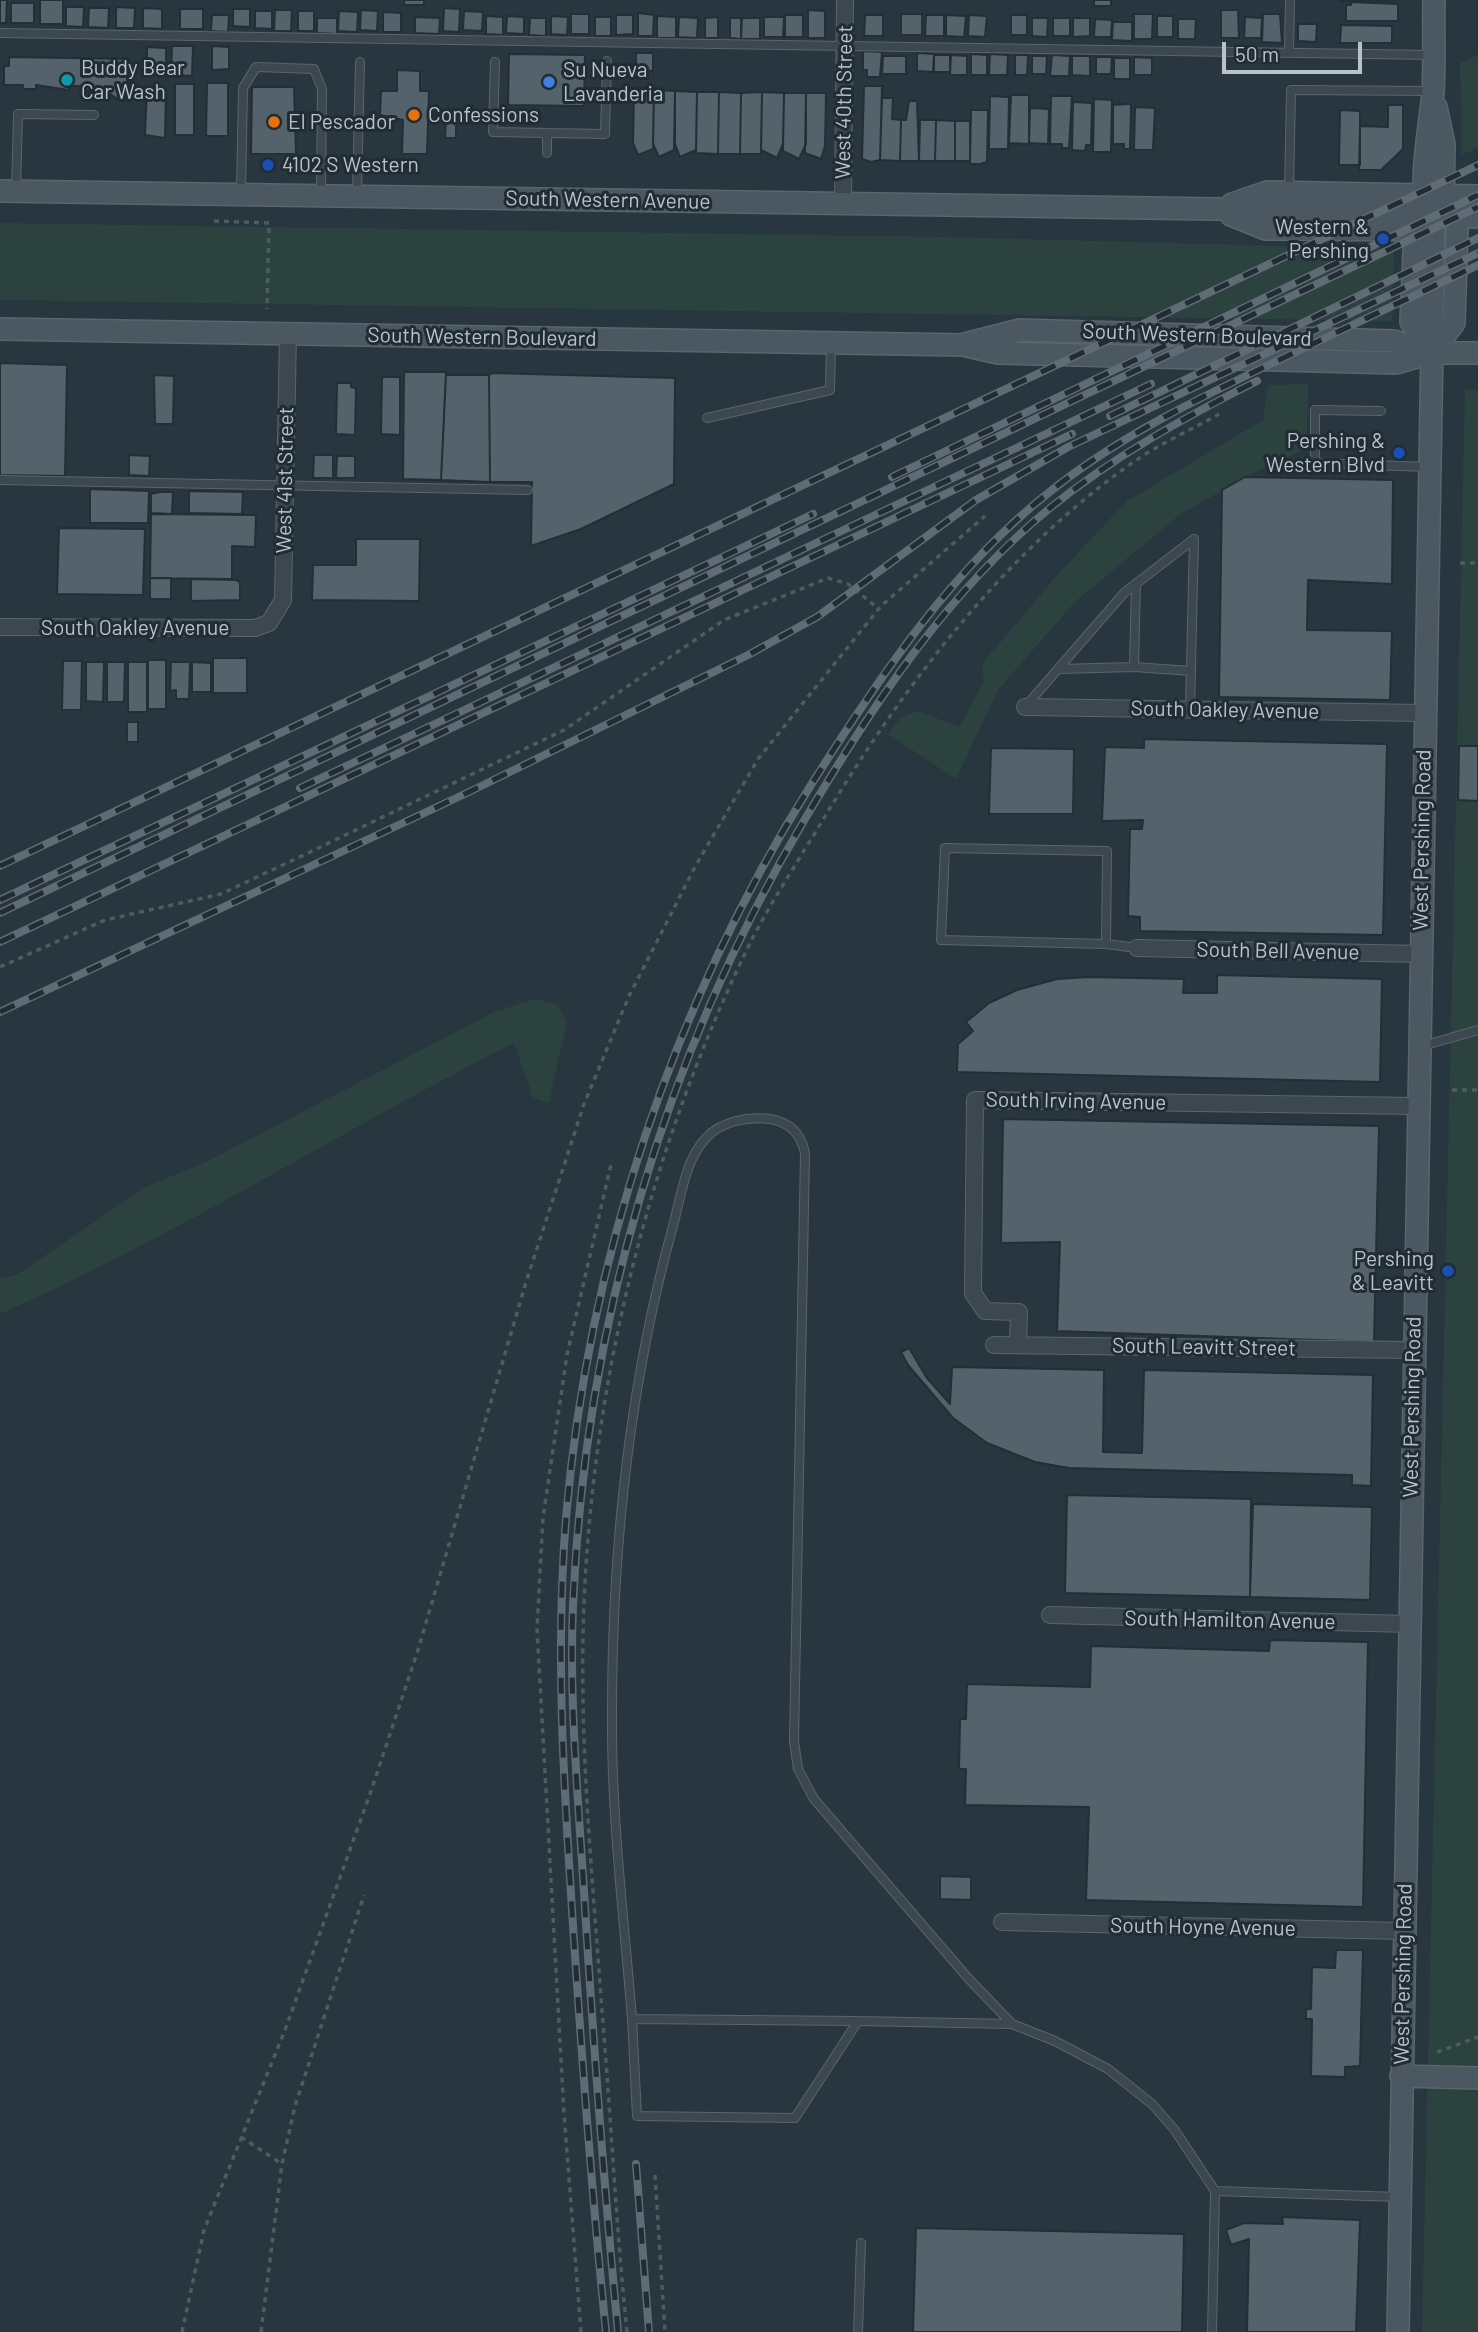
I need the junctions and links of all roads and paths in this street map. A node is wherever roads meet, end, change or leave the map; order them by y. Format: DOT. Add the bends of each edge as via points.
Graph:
graph roads {
  1 [pos="845,0"];
  2 [pos="1290,0"];
  3 [pos="1434,0"];
  4 [pos="0,33"];
  5 [pos="845,44"];
  6 [pos="1289,51"];
  7 [pos="1433,55"];
  8 [pos="607,61"];
  9 [pos="360,62"];
  10 [pos="495,62"];
  11 [pos="1433,91"];
  12 [pos="94,116"];
  13 [pos="547,133"];
  14 [pos="547,153"];
  15 [pos="8,191"];
  16 [pos="1435,194"];
  17 [pos="241,195"];
  18 [pos="321,196"];
  19 [pos="357,196"];
  20 [pos="1478,196"];
  21 [pos="1289,202"];
  22 [pos="844,204"];
  23 [pos="1216,209"];
  24 [pos="1478,217"];
  25 [pos="214,220"];
  26 [pos="1442,226"];
  27 [pos="267,309"];
  28 [pos="0,329"];
  29 [pos="288,334"];
  30 [pos="831,342"];
  31 [pos="1431,352"];
  32 [pos="1478,353"];
  33 [pos="1381,411"];
  34 [pos="1219,414"];
  35 [pos="707,418"];
  36 [pos="1429,467"];
  37 [pos="0,480"];
  38 [pos="285,485"];
  39 [pos="528,490"];
  40 [pos="985,516"];
  41 [pos="1460,563"];
  42 [pos="1478,563"];
  43 [pos="1136,583"];
  44 [pos="879,609"];
  45 [pos="269,622"];
  46 [pos="0,627"];
  47 [pos="1134,667"];
  48 [pos="1058,669"];
  49 [pos="1191,671"];
  50 [pos="1025,707"];
  51 [pos="1190,709"];
  52 [pos="1424,713"];
  53 [pos="1106,944"];
  54 [pos="1136,948"];
  55 [pos="1420,954"];
  56 [pos="0,967"];
  57 [pos="1478,1030"];
  58 [pos="1419,1046"];
  59 [pos="1452,1090"];
  60 [pos="1478,1090"];
  61 [pos="1418,1106"];
  62 [pos="612,1160"];
  63 [pos="994,1345"];
  64 [pos="1018,1345"];
  65 [pos="1413,1350"];
  66 [pos="1050,1615"];
  67 [pos="1409,1623"];
  68 [pos="364,1895"];
  69 [pos="1002,1922"];
  70 [pos="1404,1931"];
  71 [pos="632,2019"];
  72 [pos="858,2021"];
  73 [pos="1012,2024"];
  74 [pos="1478,2038"];
  75 [pos="1437,2052"];
  76 [pos="1401,2076"];
  77 [pos="1478,2078"];
  78 [pos="242,2137"];
  79 [pos="282,2164"];
  80 [pos="655,2175"];
  81 [pos="1215,2191"];
  82 [pos="1399,2197"];
  83 [pos="861,2243"];
  84 [pos="180,2332"];
  85 [pos="261,2332"];
  86 [pos="581,2332"];
  87 [pos="627,2332"];
  88 [pos="665,2332"];
  89 [pos="858,2332"];
  90 [pos="1212,2332"];
  91 [pos="1398,2332"];
  1 -- 5 [label="street, West 40th Street"];
  2 -- 6 [label="lane"];
  3 -- 7 [label="main road"];
  4 -- 5 [label="lane"];
  5 -- 6 [label="lane"];
  5 -- 22 [label="street, West 40th Street"];
  6 -- 7 [label="lane"];
  7 -- 11 [label="main road"];
  8 -- 13 [label="lane" via="605,134"];
  9 -- 19 [label="lane"];
  10 -- 13 [label="lane" via="493,132"];
  11 -- 16 [label="main road" via="1427,143"];
  11 -- 21 [label="lane" via="1291,90"];
  12 -- 15 [label="lane" via="18,114"];
  13 -- 14 [label="lane"];
  15 -- 17 [label="main road, South Western Avenue"];
  16 -- 20 [label="main road, South Western Avenue"];
  16 -- 21 [label="main road, South Western Avenue"];
  16 -- 26 [label="main road"];
  17 -- 18 [label="main road, South Western Avenue"];
  17 -- 18 [label="lane" via="243,88 256,67 314,69 322,89"];
  18 -- 19 [label="main road, South Western Avenue"];
  19 -- 22 [label="main road, South Western Avenue"];
  21 -- 23 [label="main road, South Western Avenue"];
  21 -- 26 [label="main road, South Western Avenue"];
  22 -- 23 [label="main road, South Western Avenue"];
  23 -- 26 [label="main road, South Western Avenue" via="1266,229"];
  24 -- 26 [label="main road, South Western Avenue"];
  25 -- 27 [label="path" via="270,223"];
  26 -- 31 [label="main road" via="1454,323"];
  26 -- 31 [label="main road" via="1411,322"];
  28 -- 29 [label="main road, South Western Boulevard"];
  29 -- 30 [label="main road, South Western Boulevard"];
  29 -- 38 [label="street, West 41st Street"];
  30 -- 31 [label="main road, South Western Boulevard" via="963,345 998,353 1396,363"];
  30 -- 35 [label="lane" via="830,390"];
  31 -- 32 [label="main road, South Western Boulevard"];
  31 -- 36 [label="main road, West Pershing Road"];
  33 -- 36 [label="lane" via="1315,410 1315,463"];
  34 -- 87 [label="path" via="1135,461 1024,556 927,664 869,742 752,940 705,1045 640,1235 616,1340 591,1505 584,1660 600,1972"];
  36 -- 52 [label="main road, West Pershing Road"];
  37 -- 38 [label="lane"];
  38 -- 39 [label="lane"];
  38 -- 45 [label="street, West 41st Street" via="283,600"];
  40 -- 44 [label="path"];
  41 -- 42 [label="path"];
  43 -- 47 [label="lane"];
  43 -- 48 [label="lane"];
  43 -- 49 [label="lane" via="1194,539"];
  44 -- 56 [label="path" via="848,584 828,578 724,620 564,730 312,851 221,894 104,920"];
  44 -- 78 [label="path" via="758,759 696,865 629,996 584,1104 530,1269 418,1650 370,1794"];
  45 -- 46 [label="street, South Oakley Avenue" via="255,628"];
  47 -- 48 [label="lane"];
  47 -- 49 [label="lane"];
  48 -- 50 [label="lane"];
  49 -- 51 [label="lane"];
  50 -- 51 [label="street, South Oakley Avenue"];
  51 -- 52 [label="street, South Oakley Avenue"];
  52 -- 55 [label="main road, West Pershing Road"];
  53 -- 53 [label="lane" via="1107,851 945,848 941,940"];
  53 -- 54 [label="lane"];
  54 -- 55 [label="street, South Bell Avenue"];
  55 -- 58 [label="main road, West Pershing Road"];
  57 -- 58 [label="lane"];
  58 -- 61 [label="main road, West Pershing Road"];
  59 -- 60 [label="path"];
  61 -- 64 [label="street, South Irving Avenue" via="975,1100 973,1293 985,1311 1019,1312"];
  61 -- 65 [label="main road, West Pershing Road"];
  62 -- 86 [label="path" via="567,1354 543,1517 537,1629"];
  63 -- 64 [label="street, South Leavitt Street"];
  64 -- 65 [label="street, South Leavitt Street"];
  65 -- 67 [label="main road, West Pershing Road"];
  66 -- 67 [label="street, South Hamilton Avenue"];
  67 -- 70 [label="main road, West Pershing Road"];
  68 -- 79 [label="path" via="295,2106"];
  69 -- 70 [label="street, South Hoyne Avenue"];
  70 -- 76 [label="main road, West Pershing Road"];
  71 -- 72 [label="lane"];
  71 -- 72 [label="lane" via="637,2116 795,2118"];
  71 -- 73 [label="lane" via="613,1788 612,1683 619,1543 634,1399 666,1251 697,1150 718,1128 763,1118 786,1123 805,1153 793,1741 798,1769 833,1821"];
  72 -- 73 [label="lane"];
  73 -- 81 [label="lane" via="1089,2058 1128,2082 1174,2129"];
  74 -- 75 [label="path"];
  76 -- 77 [label="main road"];
  76 -- 82 [label="main road, West Pershing Road"];
  78 -- 79 [label="path"];
  78 -- 84 [label="path" via="204,2230"];
  79 -- 85 [label="path"];
  80 -- 88 [label="path"];
  81 -- 82 [label="lane"];
  81 -- 90 [label="lane"];
  82 -- 91 [label="main road, West Pershing Road"];
  83 -- 89 [label="lane"];
}
